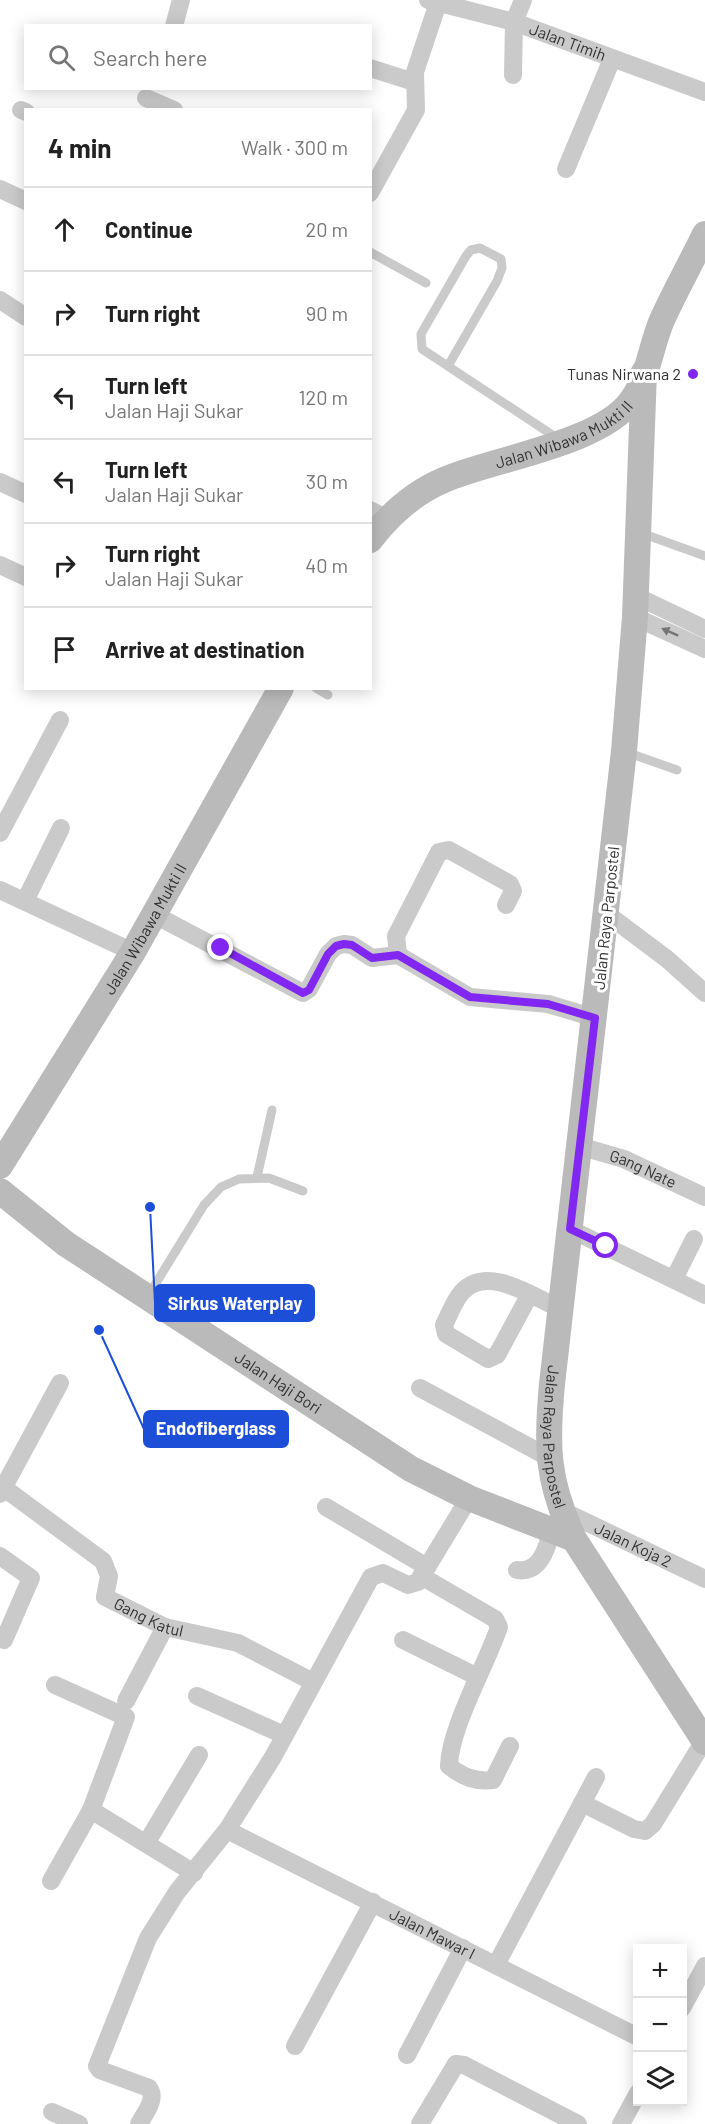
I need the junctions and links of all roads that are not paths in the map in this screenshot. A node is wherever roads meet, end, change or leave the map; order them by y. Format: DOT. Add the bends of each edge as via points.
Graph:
graph roads {
  1 [pos="182,0"];
  2 [pos="523,0"];
  3 [pos="435,1"];
  4 [pos="514,22"];
  5 [pos="175,24"];
  6 [pos="612,59"];
  7 [pos="372,69"];
  8 [pos="513,75"];
  9 [pos="414,82"];
  10 [pos="705,92"];
  11 [pos="146,99"];
  12 [pos="169,108"];
  13 [pos="566,169"];
  14 [pos="0,189"];
  15 [pos="372,189"];
  16 [pos="24,200"];
  17 [pos="705,234"];
  18 [pos="372,253"];
  19 [pos="426,283"];
  20 [pos="0,300"];
  21 [pos="24,314"];
  22 [pos="448,366"];
  23 [pos="644,372"];
  24 [pos="564,442"];
  25 [pos="0,482"];
  26 [pos="24,493"];
  27 [pos="375,526"];
  28 [pos="639,532"];
  29 [pos="705,556"];
  30 [pos="0,565"];
  31 [pos="24,576"];
  32 [pos="635,606"];
  33 [pos="705,628"];
  34 [pos="705,649"];
  35 [pos="280,690"];
  36 [pos="319,690"];
  37 [pos="327,695"];
  38 [pos="60,720"];
  39 [pos="624,751"];
  40 [pos="677,770"];
  41 [pos="61,828"];
  42 [pos="0,833"];
  43 [pos="0,890"];
  44 [pos="25,901"];
  45 [pos="506,905"];
  46 [pos="607,914"];
  47 [pos="155,915"];
  48 [pos="133,952"];
  49 [pos="398,955"];
  50 [pos="705,993"];
  51 [pos="595,1018"];
  52 [pos="272,1110"];
  53 [pos="579,1146"];
  54 [pos="0,1165"];
  55 [pos="257,1177"];
  56 [pos="0,1191"];
  57 [pos="303,1191"];
  58 [pos="705,1197"];
  59 [pos="570,1229"];
  60 [pos="694,1239"];
  61 [pos="674,1279"];
  62 [pos="530,1294"];
  63 [pos="705,1295"];
  64 [pos="148,1296"];
  65 [pos="560,1310"];
  66 [pos="60,1383"];
  67 [pos="420,1388"];
  68 [pos="548,1457"];
  69 [pos="1,1489"];
  70 [pos="469,1498"];
  71 [pos="326,1507"];
  72 [pos="562,1527"];
  73 [pos="0,1556"];
  74 [pos="517,1570"];
  75 [pos="424,1571"];
  76 [pos="705,1579"];
  77 [pos="165,1627"];
  78 [pos="4,1640"];
  79 [pos="403,1640"];
  80 [pos="478,1677"];
  81 [pos="313,1682"];
  82 [pos="55,1685"];
  83 [pos="197,1696"];
  84 [pos="126,1701"];
  85 [pos="284,1735"];
  86 [pos="704,1742"];
  87 [pos="510,1746"];
  88 [pos="199,1755"];
  89 [pos="596,1777"];
  90 [pos="582,1803"];
  91 [pos="91,1810"];
  92 [pos="227,1830"];
  93 [pos="147,1842"];
  94 [pos="195,1873"];
  95 [pos="51,1881"];
  96 [pos="373,1902"];
  97 [pos="463,1948"];
  98 [pos="496,1965"];
  99 [pos="705,1966"];
  100 [pos="687,1999"];
  101 [pos="633,2034"];
  102 [pos="295,2046"];
  103 [pos="407,2055"];
  104 [pos="633,2101"];
  105 [pos="52,2112"];
  106 [pos="78,2124"];
  107 [pos="140,2124"];
  108 [pos="420,2124"];
  109 [pos="578,2124"];
  110 [pos="621,2124"];
  1 -- 5 [label="street"];
  2 -- 4 [label="street"];
  3 -- 4 [label="street, Jalan Timih"];
  3 -- 9 [label="street"];
  4 -- 6 [label="street, Jalan Timih"];
  4 -- 8 [label="street"];
  6 -- 10 [label="street, Jalan Timih"];
  6 -- 13 [label="street"];
  7 -- 9 [label="street"];
  9 -- 15 [label="street" via="416,110"];
  11 -- 12 [label="street"];
  14 -- 16 [label="street"];
  17 -- 23 [label="main road, Jalan Wibawa Mukti II" via="662,322"];
  18 -- 19 [label="lane"];
  20 -- 21 [label="street"];
  22 -- 22 [label="lane" via="422,349 421,334 466,256 480,248 501,259 502,268"];
  22 -- 24 [label="lane"];
  23 -- 24 [label="main road, Jalan Wibawa Mukti II" via="631,401 610,420"];
  23 -- 28 [label="main road, Jalan Raya Parpostel"];
  24 -- 27 [label="main road, Jalan Wibawa Mukti II" via="444,479"];
  25 -- 26 [label="street"];
  28 -- 29 [label="lane"];
  28 -- 32 [label="main road, Jalan Raya Parpostel"];
  30 -- 31 [label="street"];
  32 -- 33 [label="street"];
  34 -- 32 [label="street, one-way"];
  32 -- 39 [label="main road, Jalan Raya Parpostel"];
  35 -- 47 [label="main road, Jalan Wibawa Mukti II"];
  36 -- 37 [label="lane"];
  38 -- 42 [label="street"];
  39 -- 40 [label="lane"];
  39 -- 46 [label="main road, Jalan Raya Parpostel"];
  41 -- 44 [label="street"];
  43 -- 44 [label="street"];
  44 -- 48 [label="street"];
  45 -- 49 [label="street" via="513,891 510,884 449,850 440,852 396,936"];
  46 -- 50 [label="street"];
  46 -- 51 [label="main road, Jalan Raya Parpostel"];
  47 -- 48 [label="main road, Jalan Wibawa Mukti II"];
  47 -- 49 [label="street" via="303,993 309,990 336,946 352,945 372,958"];
  48 -- 54 [label="main road, Jalan Wibawa Mukti II"];
  49 -- 51 [label="street" via="470,997 548,1004"];
  51 -- 53 [label="main road, Jalan Raya Parpostel"];
  52 -- 55 [label="lane"];
  53 -- 58 [label="street, Gang Nate" via="624,1159"];
  53 -- 59 [label="main road, Jalan Raya Parpostel"];
  55 -- 57 [label="lane" via="285,1182"];
  55 -- 64 [label="lane" via="229,1182 212,1193"];
  56 -- 64 [label="main road, Jalan Haji Bori" via="66,1244"];
  59 -- 61 [label="street"];
  59 -- 65 [label="main road, Jalan Raya Parpostel"];
  60 -- 61 [label="street"];
  61 -- 63 [label="street"];
  62 -- 62 [label="street" via="497,1355 488,1359 446,1334 444,1325 461,1293 470,1285 488,1280"];
  62 -- 65 [label="street"];
  64 -- 70 [label="main road, Jalan Haji Bori" via="411,1469"];
  65 -- 68 [label="main road, Jalan Raya Parpostel"];
  66 -- 69 [label="street"];
  67 -- 68 [label="street"];
  68 -- 72 [label="main road, Jalan Raya Parpostel"];
  69 -- 77 [label="street, Gang Katul" via="103,1561 109,1576 105,1597"];
  70 -- 72 [label="main road, Jalan Haji Bori"];
  70 -- 75 [label="street"];
  71 -- 75 [label="street"];
  72 -- 74 [label="street" via="532,1569"];
  72 -- 76 [label="street, Jalan Koja 2"];
  72 -- 86 [label="main road, Jalan Raya Parpostel"];
  73 -- 78 [label="street" via="31,1578"];
  75 -- 80 [label="street" via="498,1623"];
  75 -- 81 [label="street" via="413,1585 383,1573 371,1577"];
  77 -- 81 [label="street, Gang Katul" via="238,1643"];
  77 -- 84 [label="street"];
  79 -- 80 [label="street"];
  80 -- 87 [label="street" via="449,1755 449,1766 461,1776 493,1780"];
  81 -- 85 [label="street"];
  82 -- 91 [label="street" via="126,1717"];
  83 -- 85 [label="street"];
  85 -- 92 [label="street"];
  86 -- 90 [label="street" via="645,1831"];
  88 -- 93 [label="street"];
  89 -- 90 [label="street"];
  90 -- 98 [label="street"];
  91 -- 93 [label="street"];
  91 -- 95 [label="street"];
  92 -- 94 [label="street"];
  92 -- 96 [label="street, Jalan Mawar I"];
  93 -- 94 [label="street"];
  94 -- 107 [label="street" via="177,1892 148,1938 98,2062 99,2070 149,2088 153,2093"];
  96 -- 97 [label="street, Jalan Mawar I"];
  96 -- 102 [label="street"];
  97 -- 98 [label="street, Jalan Mawar I"];
  97 -- 103 [label="street"];
  98 -- 101 [label="street, Jalan Mawar I"];
  99 -- 100 [label="street"];
  104 -- 110 [label="street"];
  105 -- 106 [label="street"];
  108 -- 109 [label="street" via="456,2064"];
}
